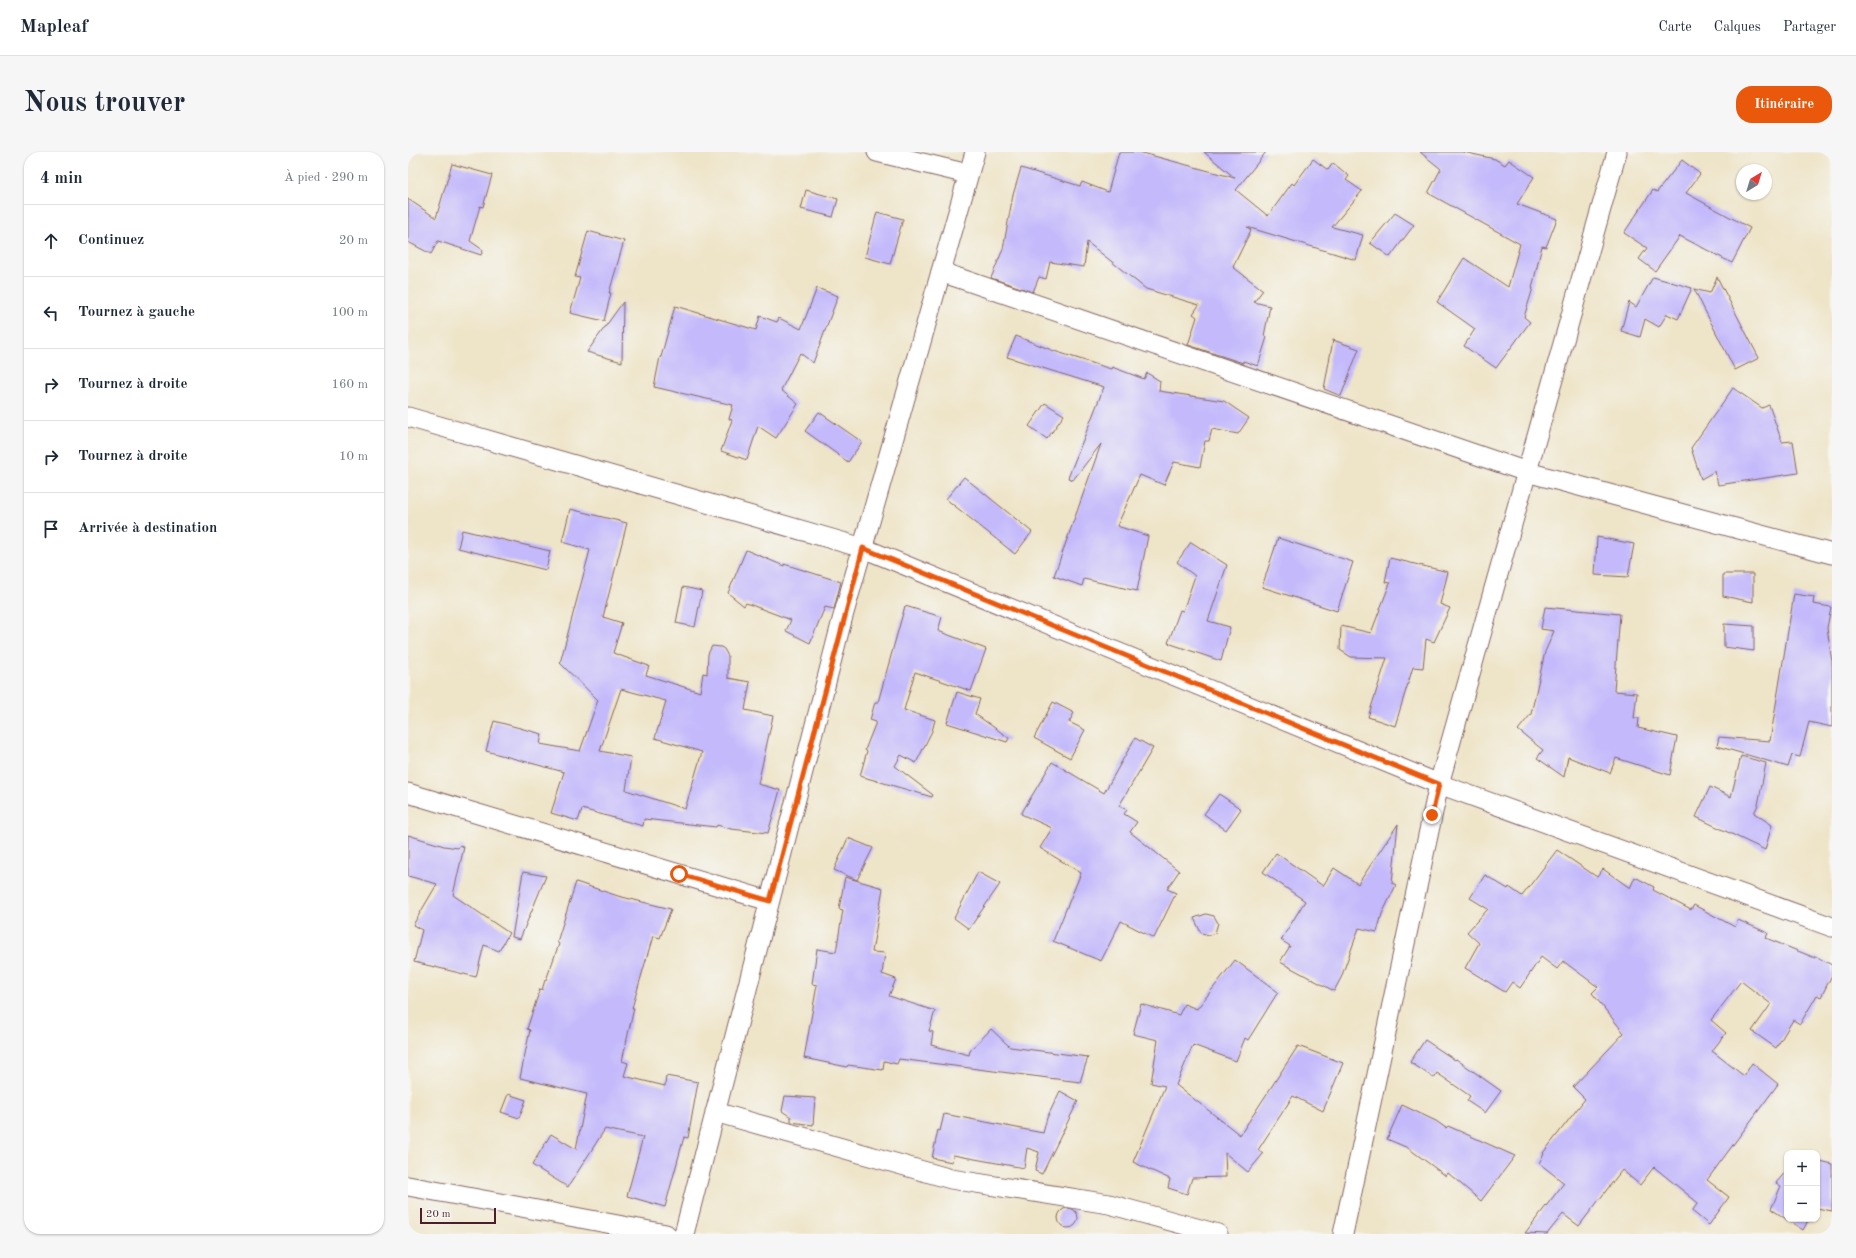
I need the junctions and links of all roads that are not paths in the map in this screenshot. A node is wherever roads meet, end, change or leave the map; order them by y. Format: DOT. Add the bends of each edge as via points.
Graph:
graph roads {
  1 [pos="877,152"];
  2 [pos="975,152"];
  3 [pos="1617,152"];
  4 [pos="968,174"];
  5 [pos="941,272"];
  6 [pos="408,417"];
  7 [pos="1527,472"];
  8 [pos="863,548"];
  9 [pos="1832,554"];
  10 [pos="1439,784"];
  11 [pos="408,793"];
  12 [pos="770,901"];
  13 [pos="1832,927"];
  14 [pos="715,1112"];
  15 [pos="408,1186"];
  16 [pos="666,1234"];
  17 [pos="684,1234"];
  18 [pos="1218,1234"];
  19 [pos="1343,1234"];
  1 -- 4 [label="street"];
  2 -- 4 [label="street"];
  3 -- 7 [label="street"];
  4 -- 5 [label="street"];
  5 -- 7 [label="street"];
  5 -- 8 [label="street"];
  6 -- 8 [label="street"];
  7 -- 9 [label="street"];
  7 -- 10 [label="street"];
  8 -- 10 [label="street"];
  8 -- 12 [label="street"];
  10 -- 13 [label="street"];
  10 -- 19 [label="street"];
  11 -- 12 [label="street"];
  12 -- 14 [label="street"];
  14 -- 17 [label="street"];
  14 -- 18 [label="street" via="951,1180 1109,1204"];
  15 -- 16 [label="street"];
}
